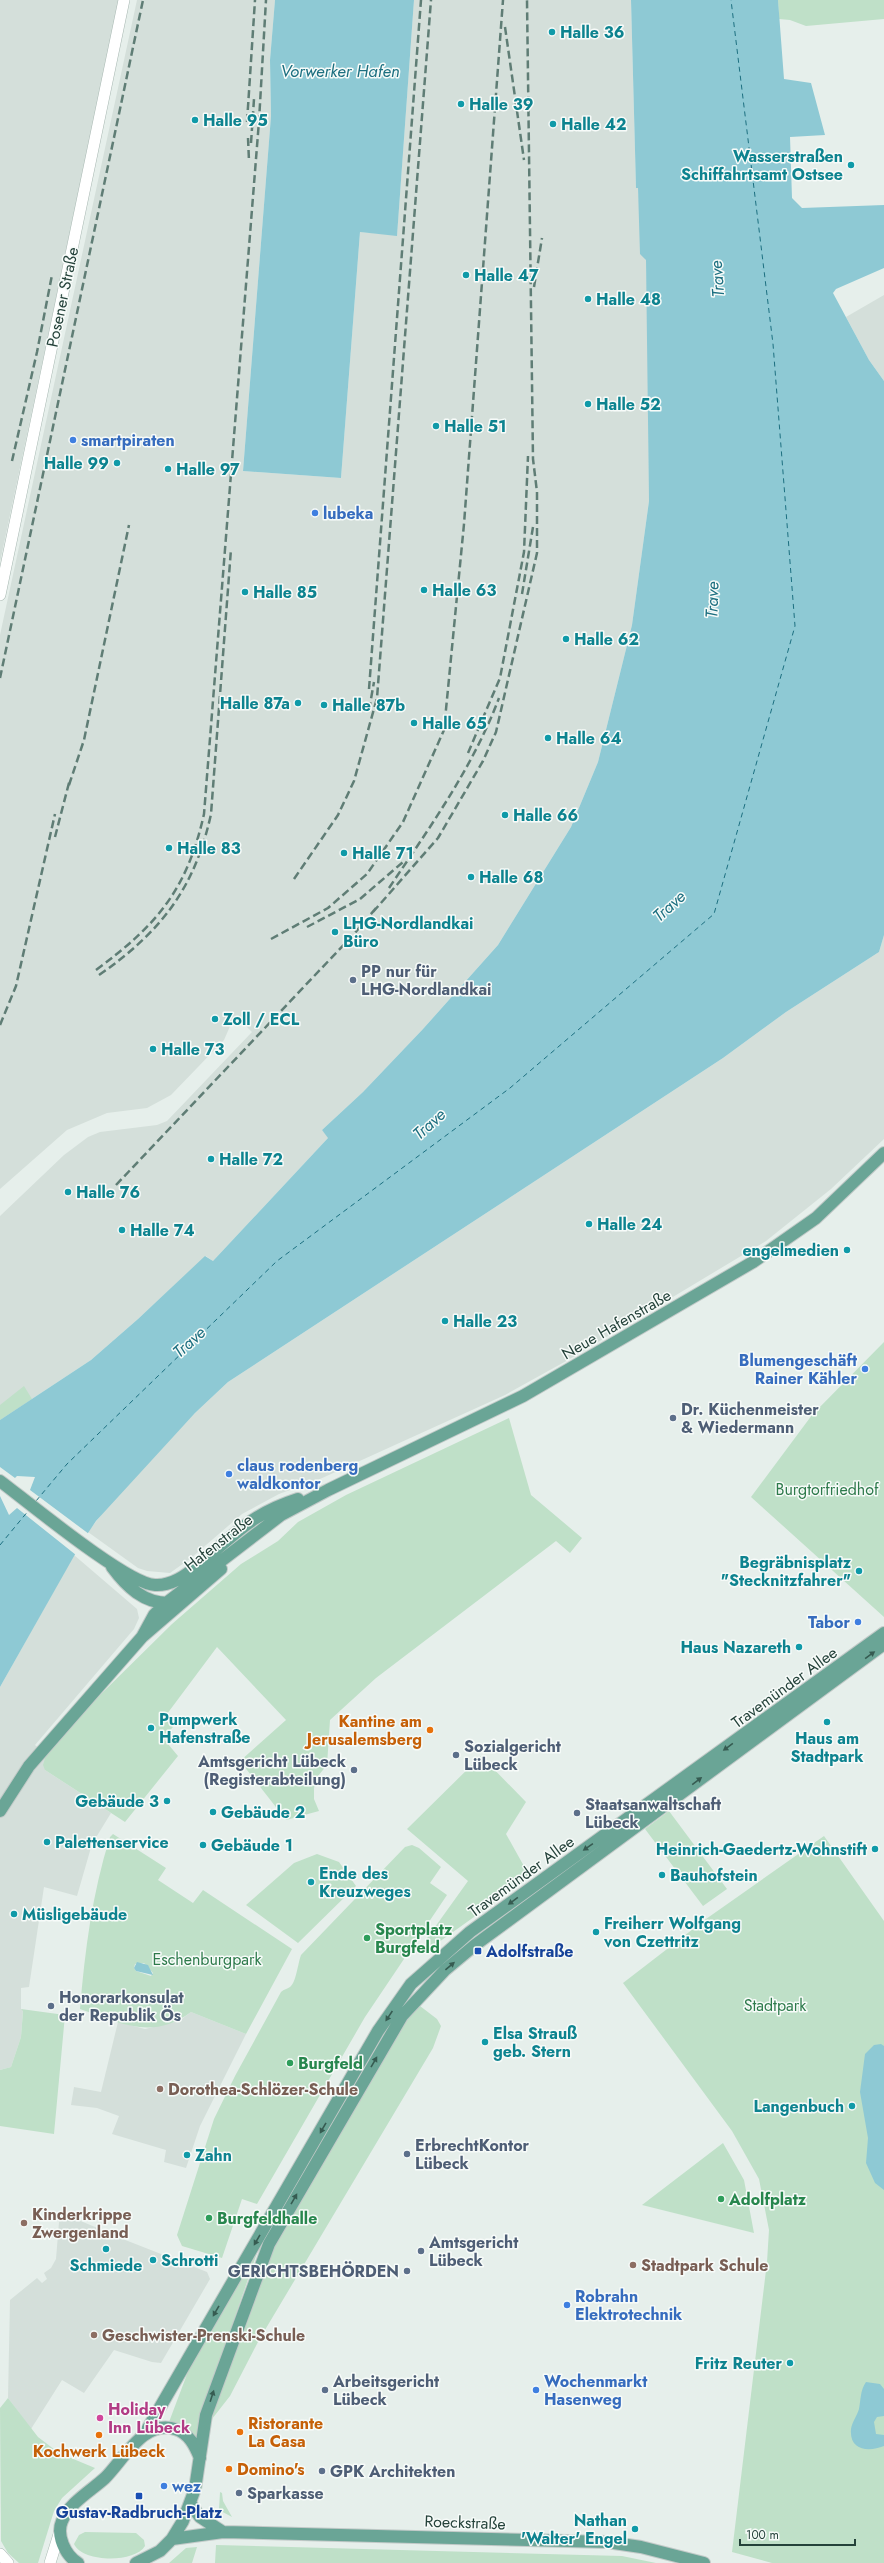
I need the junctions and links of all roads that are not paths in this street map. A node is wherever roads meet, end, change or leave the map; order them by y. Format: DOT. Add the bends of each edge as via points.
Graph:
graph roads {
  1 [pos="124,0"];
  2 [pos="0,595"];
  3 [pos="884,1152"];
  4 [pos="0,1481"];
  5 [pos="333,1487"];
  6 [pos="111,1564"];
  7 [pos="157,1586"];
  8 [pos="141,1596"];
  9 [pos="185,1600"];
  10 [pos="165,1604"];
  11 [pos="158,1617"];
  12 [pos="884,1633"];
  13 [pos="884,1644"];
  14 [pos="0,1811"];
  15 [pos="144,2435"];
  16 [pos="200,2459"];
  17 [pos="190,2503"];
  18 [pos="60,2531"];
  19 [pos="223,2532"];
  20 [pos="172,2539"];
  21 [pos="0,2554"];
  22 [pos="143,2562"];
  23 [pos="8,2563"];
  24 [pos="50,2563"];
  25 [pos="78,2563"];
  26 [pos="704,2563"];
  1 -- 2 [label="street, Posener Straße"];
  3 -- 5 [label="main road, Neue Hafenstraße" via="816,1218 730,1276 523,1396"];
  4 -- 6 [label="main road"];
  5 -- 7 [label="main road" via="260,1514 183,1577"];
  5 -- 9 [label="main road, Hafenstraße" via="256,1540"];
  5 -- 10 [label="main road, Hafenstraße" via="268,1523"];
  6 -- 7 [label="main road" via="141,1581"];
  6 -- 8 [label="main road" via="128,1586"];
  7 -- 10 [label="main road" via="164,1591"];
  8 -- 10 [label="main road"];
  8 -- 11 [label="main road"];
  9 -- 10 [label="main road"];
  9 -- 11 [label="main road, Hafenstraße"];
  10 -- 11 [label="main road"];
  11 -- 14 [label="main road, Hafenstraße" via="28,1766"];
  12 -- 15 [label="main road, Travemünder Allee, one-way" via="470,1932 411,1984 378,2031"];
  16 -- 13 [label="main road, Travemünder Allee, one-way" via="206,2415 212,2395 269,2244 402,2016 445,1970 475,1945"];
  15 -- 16 [label="main road" via="155,2428 176,2429 190,2440"];
  15 -- 18 [label="main road" via="117,2466 72,2507 65,2515"];
  16 -- 17 [label="main road"];
  17 -- 19 [label="main road" via="200,2517"];
  17 -- 20 [label="main road"];
  18 -- 24 [label="street"];
  18 -- 25 [label="main road" via="66,2551"];
  19 -- 20 [label="main road, Roeckstraße"];
  19 -- 26 [label="main road, Roeckstraße" via="607,2542 640,2547"];
  20 -- 22 [label="main road"];
  21 -- 23 [label="street"];
}
